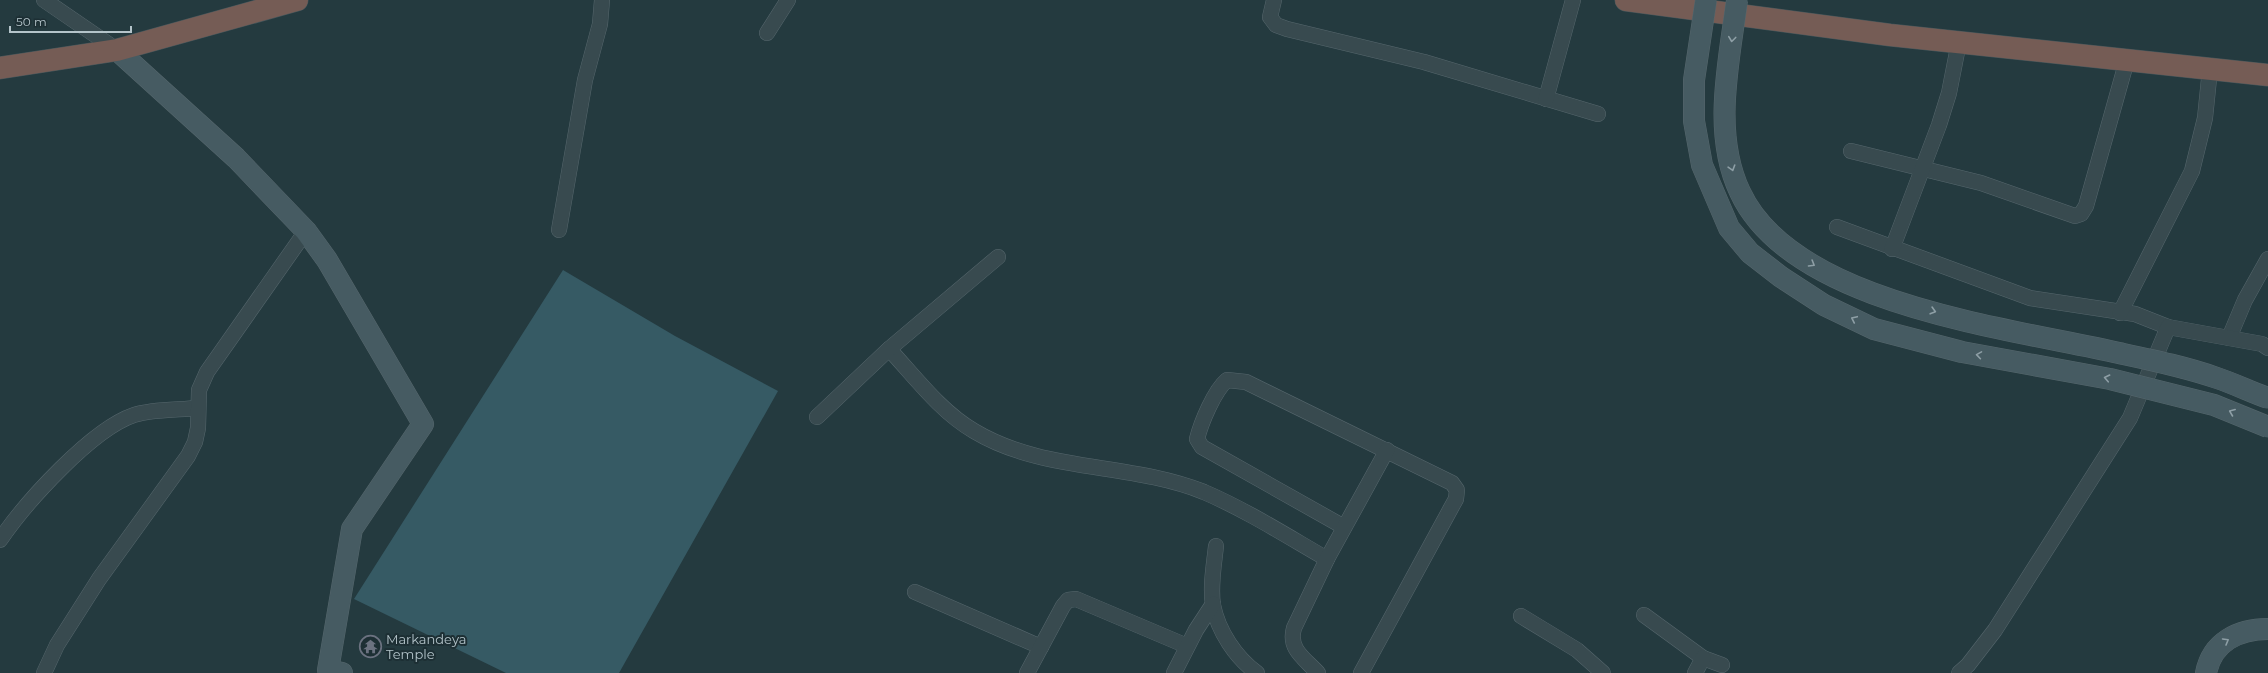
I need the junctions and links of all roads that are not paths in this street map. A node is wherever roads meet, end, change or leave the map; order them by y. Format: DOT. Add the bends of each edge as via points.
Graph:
graph roads {
  1 [pos="44,0"];
  2 [pos="297,0"];
  3 [pos="602,0"];
  4 [pos="788,0"];
  5 [pos="1274,0"];
  6 [pos="1574,0"];
  7 [pos="1626,0"];
  8 [pos="1706,0"];
  9 [pos="1737,0"];
  10 [pos="1668,3"];
  11 [pos="1770,9"];
  12 [pos="767,33"];
  13 [pos="1959,42"];
  14 [pos="118,50"];
  15 [pos="2127,60"];
  16 [pos="0,68"];
  17 [pos="2210,69"];
  18 [pos="2268,75"];
  19 [pos="1546,99"];
  20 [pos="1598,114"];
  21 [pos="1851,151"];
  22 [pos="1924,169"];
  23 [pos="1837,227"];
  24 [pos="559,230"];
  25 [pos="306,231"];
  26 [pos="1892,249"];
  27 [pos="998,257"];
  28 [pos="2268,259"];
  29 [pos="2120,313"];
  30 [pos="2168,327"];
  31 [pos="2229,338"];
  32 [pos="2268,348"];
  33 [pos="889,349"];
  34 [pos="2268,398"];
  35 [pos="198,408"];
  36 [pos="816,416"];
  37 [pos="2268,427"];
  38 [pos="1387,450"];
  39 [pos="1344,527"];
  40 [pos="0,540"];
  41 [pos="1216,546"];
  42 [pos="1327,558"];
  43 [pos="915,592"];
  44 [pos="1213,604"];
  45 [pos="1644,615"];
  46 [pos="1521,616"];
  47 [pos="2268,629"];
  48 [pos="1187,646"];
  49 [pos="1041,647"];
  50 [pos="1703,658"];
  51 [pos="1722,665"];
  52 [pos="332,672"];
  53 [pos="44,673"];
  54 [pos="1027,673"];
  55 [pos="1174,673"];
  56 [pos="1257,673"];
  57 [pos="1318,673"];
  58 [pos="1361,673"];
  59 [pos="1603,673"];
  60 [pos="1695,673"];
  61 [pos="1959,673"];
  62 [pos="2206,673"];
  1 -- 14 [label="street"];
  2 -- 14 [label="highway"];
  3 -- 24 [label="street" via="600,24 583,94"];
  4 -- 12 [label="street"];
  5 -- 19 [label="street" via="1270,17 1276,25 1369,47"];
  6 -- 19 [label="street"];
  7 -- 10 [label="highway"];
  37 -- 8 [label="main road, one-way, bridge" via="2214,405 2110,379 1962,352 1874,329 1824,305 1781,277 1750,253 1729,228 1702,165 1694,121 1694,80"];
  9 -- 34 [label="main road, one-way, bridge" via="1726,82 1725,116 1730,159 1739,192 1755,218 1774,239 1826,273 1869,293 1957,318 2121,353 2217,378"];
  10 -- 11 [label="highway"];
  11 -- 13 [label="highway"];
  13 -- 15 [label="highway"];
  13 -- 22 [label="street" via="1949,93"];
  14 -- 16 [label="highway"];
  14 -- 25 [label="main road" via="236,158"];
  15 -- 17 [label="highway"];
  15 -- 22 [label="street" via="2103,150 2081,214 2075,216 1981,183"];
  17 -- 18 [label="highway"];
  17 -- 29 [label="street" via="2205,118 2192,171"];
  19 -- 20 [label="street"];
  21 -- 22 [label="street"];
  22 -- 26 [label="street"];
  23 -- 26 [label="street"];
  25 -- 35 [label="street" via="207,372 199,390"];
  25 -- 52 [label="main road" via="327,260 423,424 352,529"];
  26 -- 29 [label="street" via="2030,298"];
  27 -- 33 [label="street"];
  28 -- 31 [label="street" via="2245,300"];
  29 -- 30 [label="street" via="2135,314"];
  30 -- 31 [label="street"];
  30 -- 61 [label="street" via="2130,418 1995,630"];
  31 -- 32 [label="street" via="2262,344"];
  33 -- 36 [label="street"];
  33 -- 42 [label="street" via="944,408 972,431 1007,449 1035,457 1156,479 1204,492"];
  35 -- 40 [label="street" via="136,414 114,423 92,440 50,481 12,522"];
  35 -- 53 [label="street" via="198,428 188,456 98,579 57,645"];
  38 -- 39 [label="street"];
  38 -- 39 [label="street" via="1246,382 1227,380 1220,385 1199,429 1197,439 1202,447"];
  38 -- 58 [label="street" via="1452,483 1457,490 1456,499"];
  39 -- 42 [label="street"];
  41 -- 44 [label="street"];
  42 -- 57 [label="street" via="1291,639 1295,649"];
  43 -- 49 [label="street"];
  44 -- 48 [label="street"];
  44 -- 56 [label="street" via="1229,642 1245,664"];
  45 -- 50 [label="street"];
  46 -- 59 [label="street" via="1577,650"];
  62 -- 47 [label="main road, one-way" via="2209,660 2222,643 2251,629"];
  48 -- 49 [label="street" via="1076,599 1068,600 1063,606"];
  48 -- 55 [label="street"];
  49 -- 54 [label="street"];
  50 -- 51 [label="street"];
  50 -- 60 [label="street"];
}
